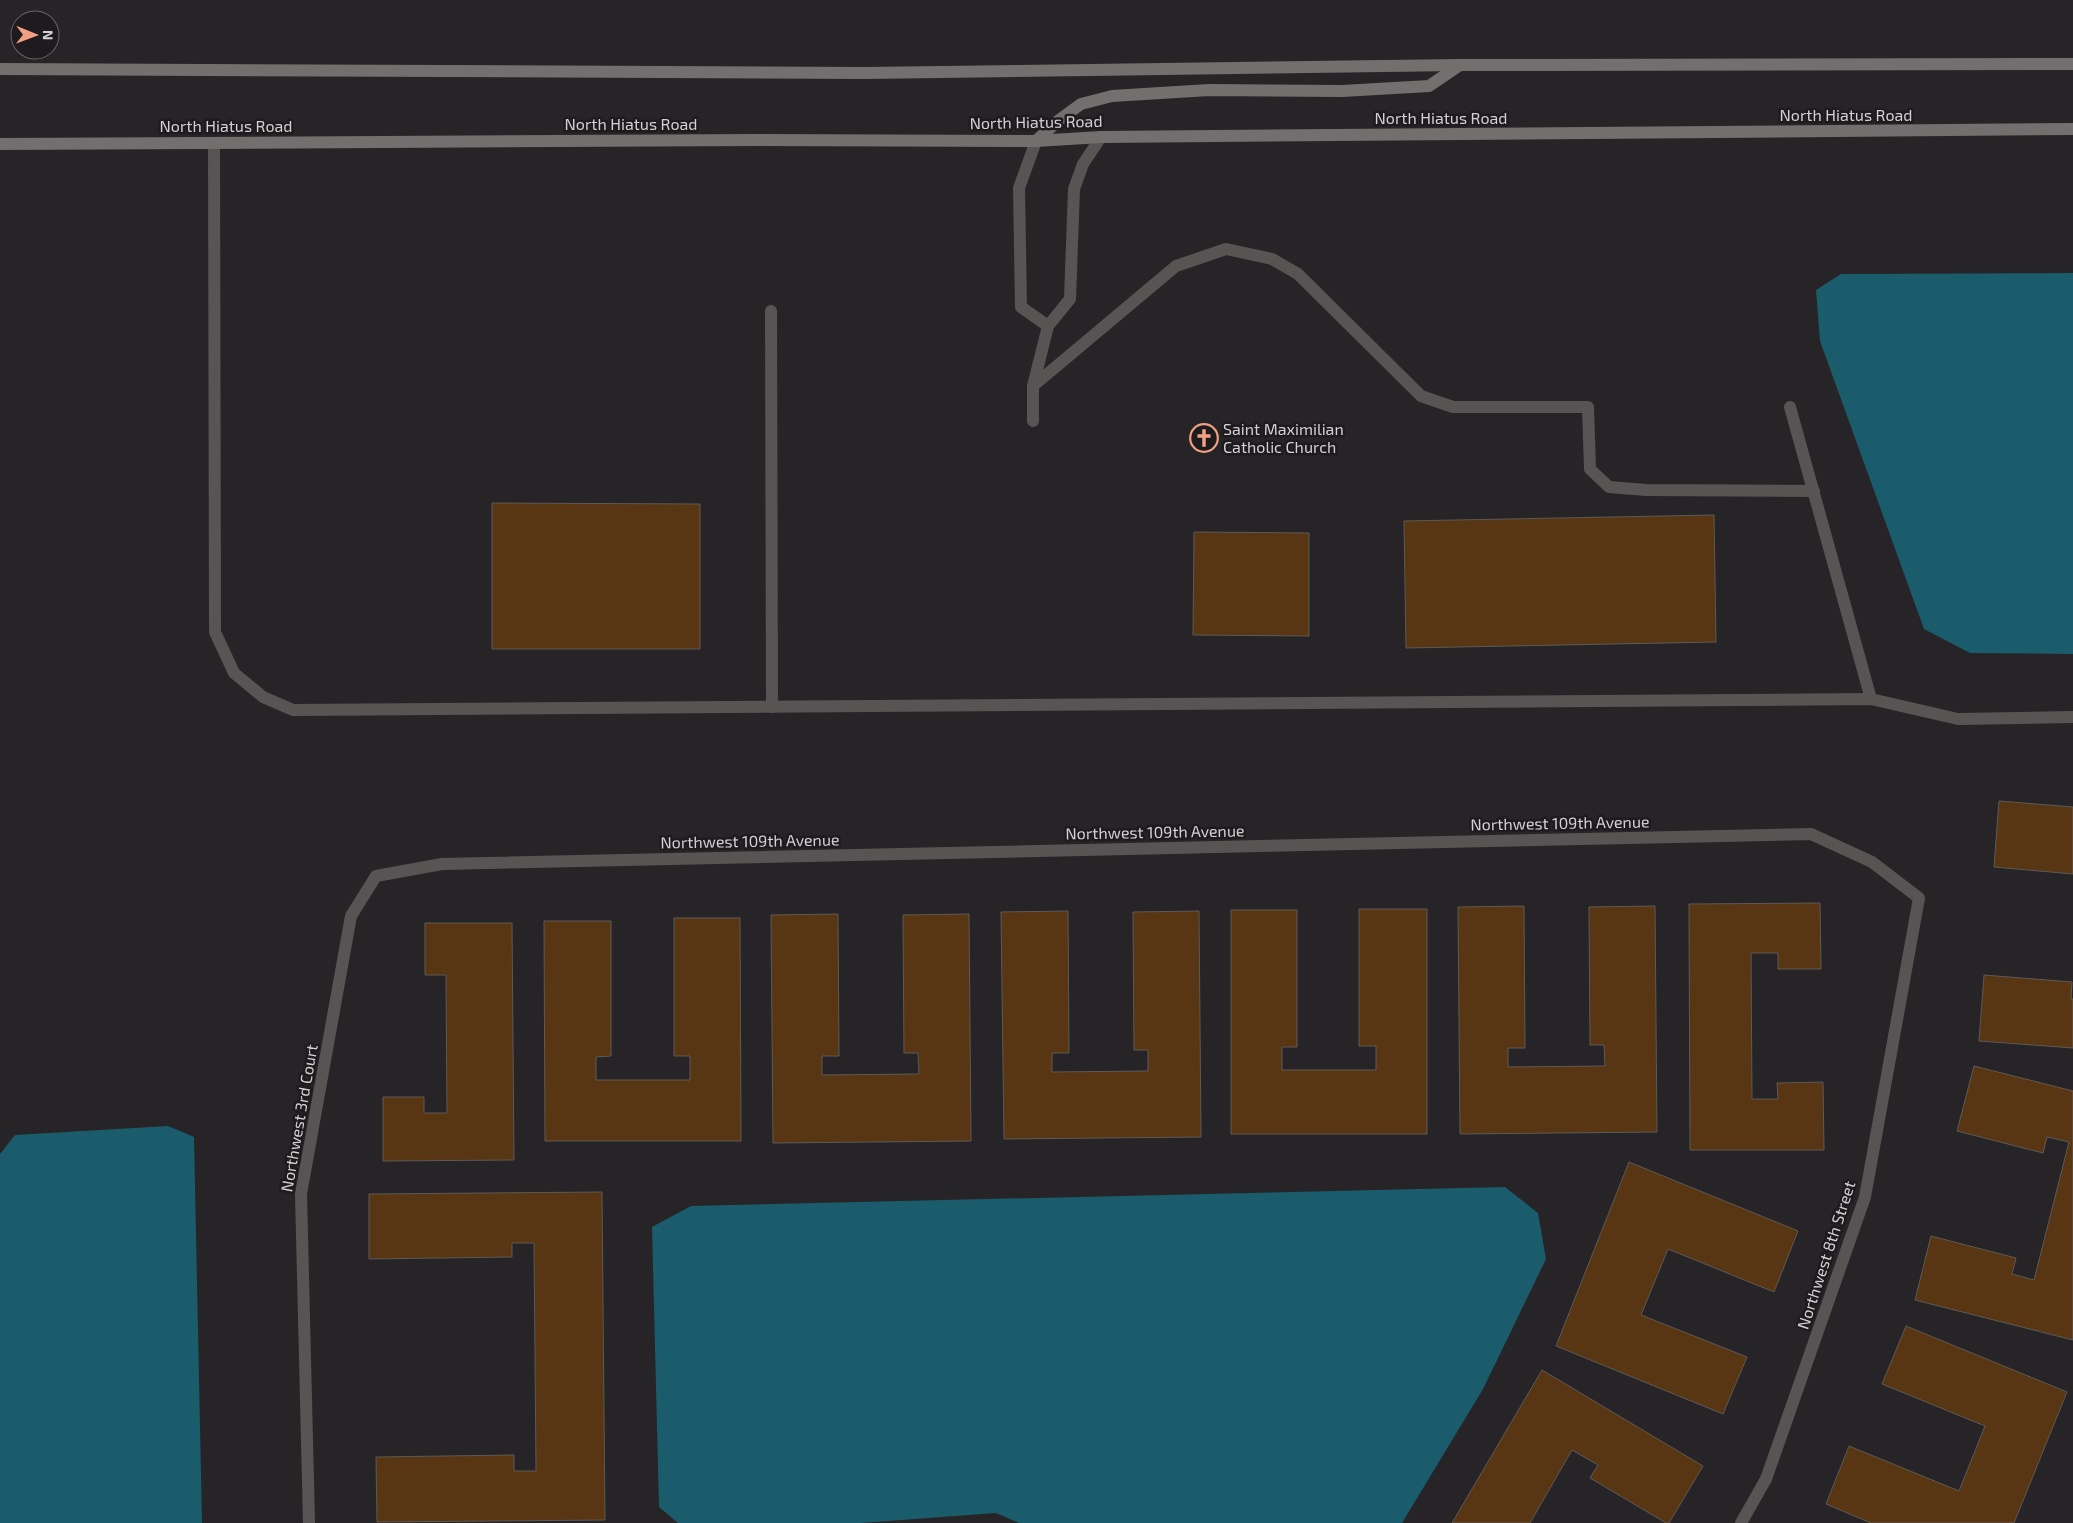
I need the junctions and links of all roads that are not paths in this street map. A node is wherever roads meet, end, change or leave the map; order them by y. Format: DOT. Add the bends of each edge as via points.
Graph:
graph roads {
  1 [pos="2073,64"];
  2 [pos="1460,65"];
  3 [pos="0,69"];
  4 [pos="2073,129"];
  5 [pos="1101,137"];
  6 [pos="1036,141"];
  7 [pos="214,143"];
  8 [pos="0,144"];
  9 [pos="771,312"];
  10 [pos="1048,326"];
  11 [pos="1033,386"];
  12 [pos="1790,407"];
  13 [pos="1032,421"];
  14 [pos="1814,491"];
  15 [pos="1871,699"];
  16 [pos="772,707"];
  17 [pos="2073,717"];
  18 [pos="376,876"];
  19 [pos="1919,898"];
  20 [pos="309,1523"];
  21 [pos="1741,1523"];
  1 -- 2 [label="main road"];
  2 -- 3 [label="main road" via="864,73"];
  2 -- 6 [label="main road" via="1429,86 1342,91 1209,90 1112,96 1082,104"];
  4 -- 5 [label="main road, North Hiatus Road"];
  5 -- 6 [label="main road, North Hiatus Road"];
  5 -- 10 [label="street" via="1083,164 1074,189 1070,299"];
  6 -- 7 [label="main road, North Hiatus Road"];
  6 -- 10 [label="street" via="1019,188 1021,307"];
  7 -- 8 [label="main road, North Hiatus Road"];
  7 -- 16 [label="street" via="215,632 234,673 263,697 293,710"];
  9 -- 16 [label="street"];
  10 -- 11 [label="street"];
  11 -- 13 [label="street"];
  11 -- 14 [label="street" via="1176,266 1226,249 1272,259 1298,274 1421,396 1452,407 1588,407 1590,469 1609,487"];
  12 -- 14 [label="street"];
  14 -- 15 [label="street"];
  15 -- 16 [label="street"];
  15 -- 17 [label="street" via="1958,719"];
  18 -- 19 [label="street, Northwest 109th Avenue" via="442,864 1811,834 1872,862"];
  18 -- 20 [label="street, Northwest 3rd Court" via="351,916 301,1194"];
  19 -- 21 [label="street, Northwest 8th Street" via="1865,1197 1766,1479"];
}
